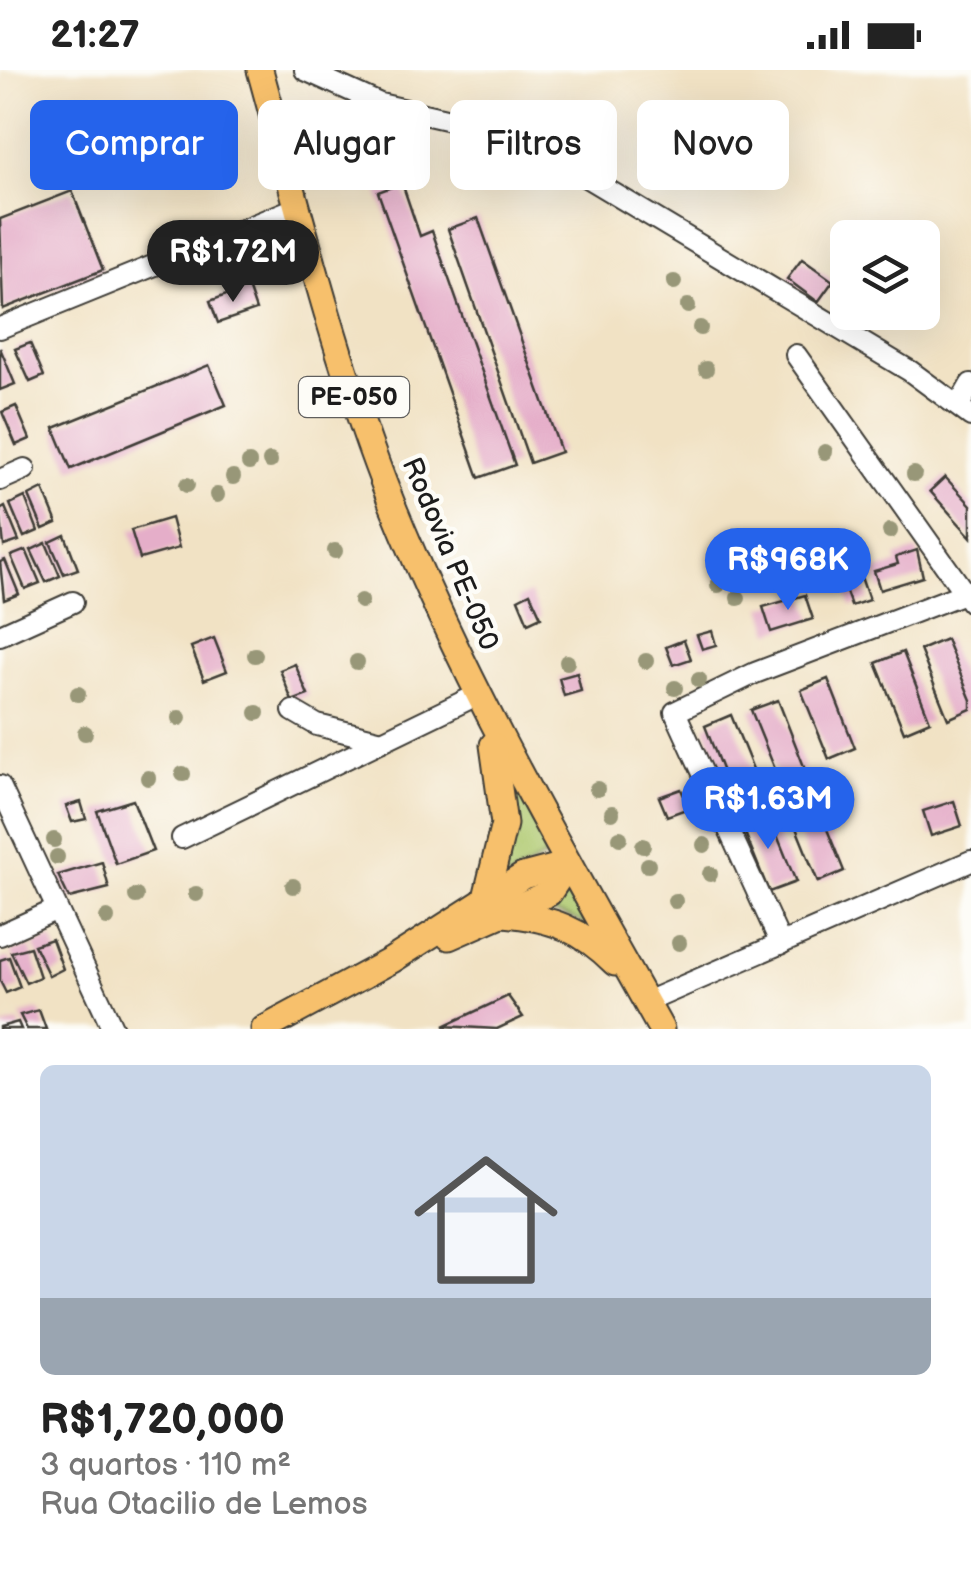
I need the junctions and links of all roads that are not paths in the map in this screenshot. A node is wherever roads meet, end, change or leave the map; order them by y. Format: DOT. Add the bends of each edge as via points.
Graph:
graph roads {
  1 [pos="260,70"];
  2 [pos="305,70"];
  3 [pos="298,207"];
  4 [pos="0,328"];
  5 [pos="796,355"];
  6 [pos="971,384"];
  7 [pos="965,410"];
  8 [pos="25,469"];
  9 [pos="0,480"];
  10 [pos="969,597"];
  11 [pos="74,602"];
  12 [pos="0,636"];
  13 [pos="481,703"];
  14 [pos="294,711"];
  15 [pos="382,741"];
  16 [pos="0,786"];
  17 [pos="182,838"];
  18 [pos="971,861"];
  19 [pos="568,864"];
  20 [pos="495,906"];
  21 [pos="55,910"];
  22 [pos="0,935"];
  23 [pos="781,944"];
  24 [pos="641,993"];
  25 [pos="112,1029"];
  26 [pos="264,1029"];
  27 [pos="661,1029"];
  1 -- 3 [label="main road, Rodovia PE-050 / PE-050"];
  2 -- 7 [label="street" via="380,104 485,128 561,162 910,370"];
  3 -- 4 [label="street"];
  3 -- 13 [label="main road, Rodovia PE-050 / PE-050" via="391,502"];
  5 -- 10 [label="street"];
  6 -- 7 [label="street"];
  8 -- 9 [label="street"];
  10 -- 23 [label="street" via="755,673 675,712"];
  11 -- 12 [label="street"];
  13 -- 15 [label="street"];
  13 -- 19 [label="main road, Rodovia PE-050 / PE-050"];
  13 -- 20 [label="main road" via="504,811"];
  14 -- 15 [label="street" via="317,725"];
  15 -- 17 [label="street"];
  16 -- 21 [label="street"];
  18 -- 23 [label="street"];
  19 -- 20 [label="main road" via="548,893"];
  19 -- 24 [label="main road, Rodovia PE-050 / PE-050"];
  20 -- 24 [label="main road" via="585,934"];
  20 -- 26 [label="main road"];
  21 -- 22 [label="street"];
  21 -- 25 [label="street"];
  23 -- 24 [label="street"];
  24 -- 27 [label="main road, Rodovia PE-050 / PE-050"];
}
